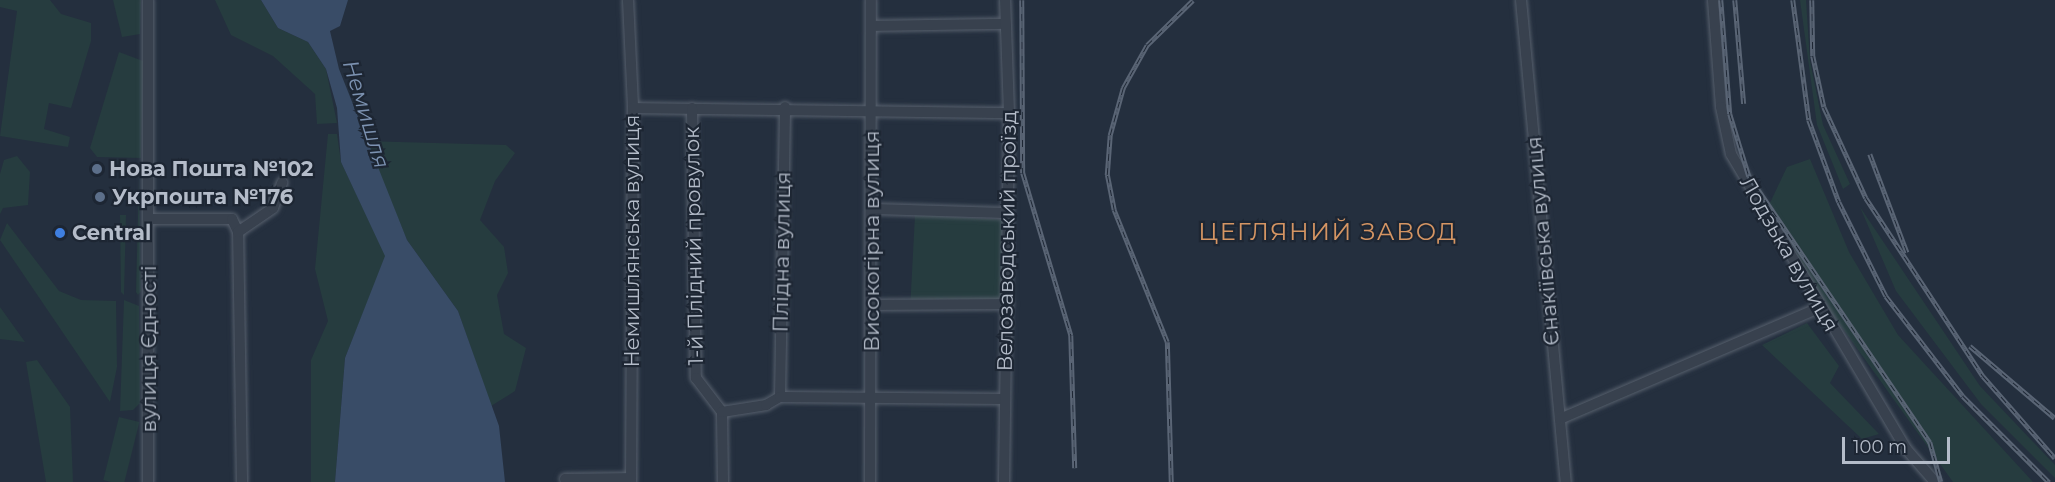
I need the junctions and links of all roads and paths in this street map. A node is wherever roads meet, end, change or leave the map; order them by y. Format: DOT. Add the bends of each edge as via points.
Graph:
graph roads {
  1 [pos="148,0"];
  2 [pos="628,0"];
  3 [pos="872,0"];
  4 [pos="1005,0"];
  5 [pos="1521,0"];
  6 [pos="1713,0"];
  7 [pos="1005,24"];
  8 [pos="872,26"];
  9 [pos="785,107"];
  10 [pos="633,108"];
  11 [pos="692,108"];
  12 [pos="872,108"];
  13 [pos="1010,113"];
  14 [pos="282,183"];
  15 [pos="872,209"];
  16 [pos="1007,213"];
  17 [pos="150,219"];
  18 [pos="238,232"];
  19 [pos="1008,304"];
  20 [pos="872,305"];
  21 [pos="1819,308"];
  22 [pos="780,397"];
  23 [pos="872,398"];
  24 [pos="1005,399"];
  25 [pos="722,412"];
  26 [pos="1560,419"];
  27 [pos="565,479"];
  28 [pos="631,480"];
  29 [pos="148,482"];
  30 [pos="242,482"];
  31 [pos="723,482"];
  32 [pos="870,482"];
  33 [pos="1004,482"];
  34 [pos="1566,482"];
  35 [pos="1935,482"];
  1 -- 17 [label="street, вулиця Єдності"];
  2 -- 10 [label="street, Немишлянська вулиця"];
  3 -- 8 [label="street, Високогірна вулиця"];
  4 -- 7 [label="street, Велозаводський проїзд"];
  5 -- 26 [label="street, Єнакіївська вулиця"];
  6 -- 21 [label="street, Лодзька вулиця" via="1721,107 1731,154"];
  7 -- 8 [label="street"];
  7 -- 13 [label="street, Велозаводський проїзд"];
  8 -- 12 [label="street, Високогірна вулиця"];
  9 -- 11 [label="street"];
  9 -- 12 [label="street"];
  9 -- 22 [label="street, Плідна вулиця"];
  10 -- 11 [label="street"];
  10 -- 28 [label="street, Немишлянська вулиця"];
  11 -- 25 [label="street, 1-й Плідний провулок" via="696,378"];
  12 -- 13 [label="street" via="900,114"];
  12 -- 15 [label="street, Високогірна вулиця"];
  13 -- 16 [label="street, Велозаводський проїзд"];
  14 -- 18 [label="street" via="273,208"];
  15 -- 16 [label="street"];
  15 -- 20 [label="street, Високогірна вулиця"];
  16 -- 19 [label="street, Велозаводський проїзд"];
  17 -- 18 [label="street" via="232,219"];
  17 -- 29 [label="street, вулиця Єдності"];
  18 -- 30 [label="street"];
  19 -- 20 [label="street"];
  19 -- 24 [label="street, Велозаводський проїзд"];
  20 -- 23 [label="street, Високогірна вулиця"];
  21 -- 26 [label="street"];
  21 -- 35 [label="street, Лодзька вулиця" via="1907,450"];
  22 -- 23 [label="street"];
  22 -- 25 [label="street" via="766,405"];
  23 -- 24 [label="street"];
  23 -- 32 [label="street, Високогірна вулиця"];
  24 -- 33 [label="street, Велозаводський проїзд"];
  25 -- 31 [label="street"];
  26 -- 34 [label="street, Єнакіївська вулиця"];
  27 -- 28 [label="street"];
}
